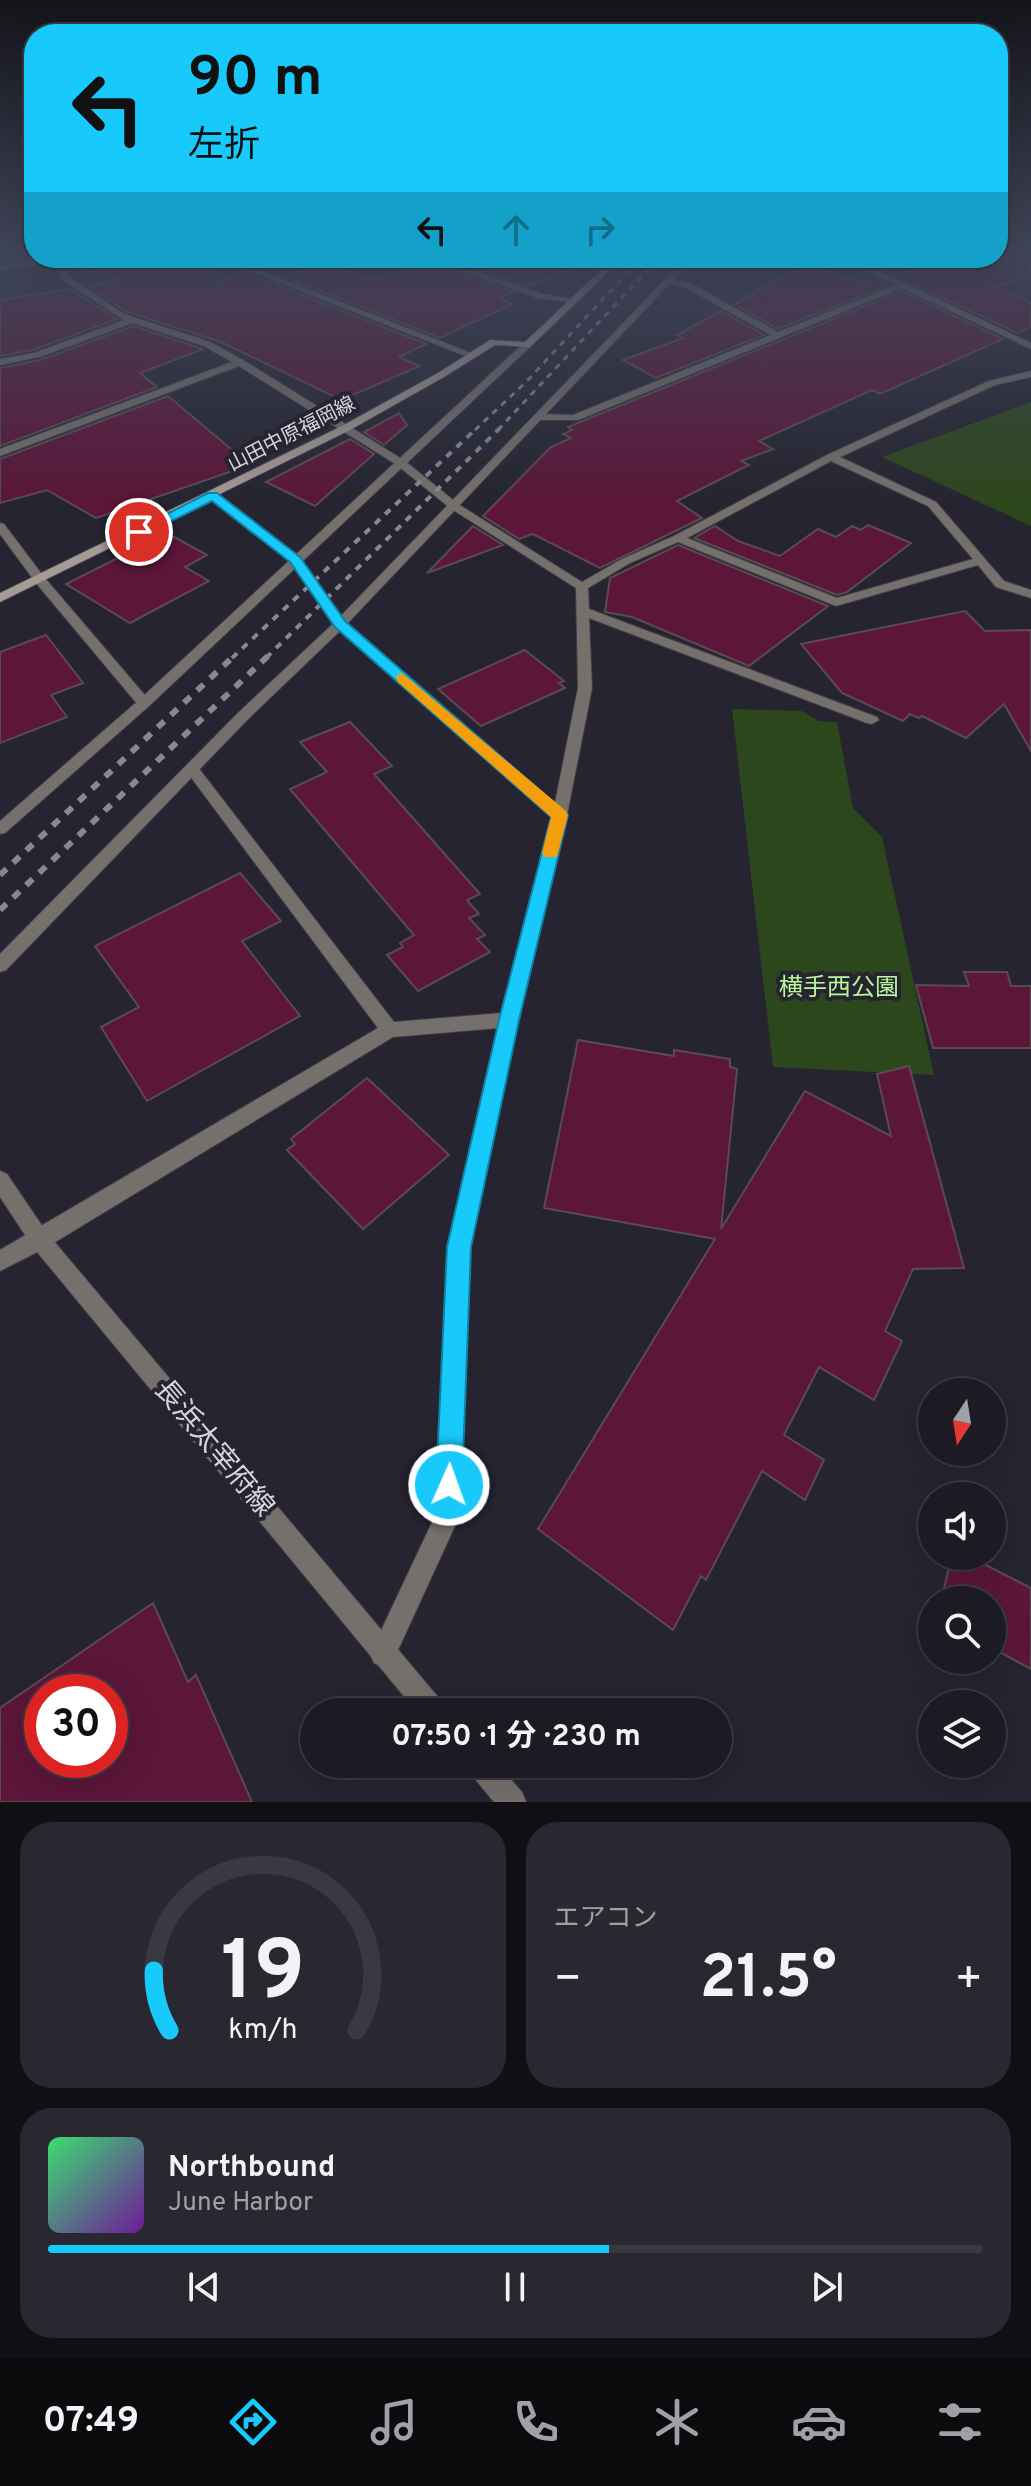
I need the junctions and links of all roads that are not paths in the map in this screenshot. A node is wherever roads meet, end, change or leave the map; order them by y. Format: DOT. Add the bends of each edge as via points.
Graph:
graph roads {
  1 [pos="93,334"];
  2 [pos="176,334"];
  3 [pos="417,334"];
  4 [pos="539,334"];
  5 [pos="618,334"];
  6 [pos="1006,334"];
  7 [pos="777,335"];
  8 [pos="527,345"];
  9 [pos="1031,346"];
  10 [pos="471,355"];
  11 [pos="0,362"];
  12 [pos="240,362"];
  13 [pos="1031,374"];
  14 [pos="540,417"];
  15 [pos="346,428"];
  16 [pos="0,453"];
  17 [pos="831,457"];
  18 [pos="401,463"];
  19 [pos="213,496"];
  20 [pos="454,506"];
  21 [pos="0,526"];
  22 [pos="678,538"];
  23 [pos="295,560"];
  24 [pos="979,561"];
  25 [pos="40,580"];
  26 [pos="582,587"];
  27 [pos="1031,594"];
  28 [pos="0,598"];
  29 [pos="583,611"];
  30 [pos="340,624"];
  31 [pos="144,703"];
  32 [pos="872,720"];
  33 [pos="192,769"];
  34 [pos="560,815"];
  35 [pos="0,829"];
  36 [pos="0,965"];
  37 [pos="509,1020"];
  38 [pos="390,1030"];
  39 [pos="0,1180"];
  40 [pos="40,1240"];
  41 [pos="0,1261"];
  42 [pos="383,1654"];
  43 [pos="422,1698"];
  44 [pos="491,1778"];
  45 [pos="512,1802"];
  1 -- 11 [label="street"];
  2 -- 12 [label="street"];
  3 -- 10 [label="street"];
  4 -- 8 [label="main road"];
  5 -- 14 [label="street"];
  6 -- 9 [label="street"];
  7 -- 14 [label="street" via="574,418"];
  8 -- 10 [label="main road, 山田中原福岡線" via="493,342"];
  8 -- 18 [label="street"];
  10 -- 15 [label="main road, 山田中原福岡線"];
  12 -- 15 [label="street"];
  12 -- 16 [label="street"];
  13 -- 17 [label="street" via="992,383"];
  14 -- 20 [label="street"];
  15 -- 18 [label="street"];
  15 -- 19 [label="main road, 山田中原福岡線"];
  17 -- 22 [label="street"];
  17 -- 24 [label="street" via="932,504"];
  18 -- 20 [label="street"];
  18 -- 23 [label="street"];
  19 -- 23 [label="street"];
  19 -- 25 [label="main road, 山田中原福岡線"];
  20 -- 26 [label="street"];
  20 -- 30 [label="street"];
  21 -- 25 [label="street"];
  22 -- 24 [label="street" via="836,602"];
  22 -- 26 [label="street"];
  23 -- 30 [label="street"];
  23 -- 31 [label="street"];
  24 -- 27 [label="street" via="1000,584"];
  25 -- 28 [label="main road, 山田中原福岡線"];
  25 -- 31 [label="street"];
  26 -- 29 [label="street"];
  29 -- 32 [label="street"];
  29 -- 34 [label="street" via="585,688"];
  30 -- 33 [label="street"];
  30 -- 34 [label="street"];
  31 -- 35 [label="street"];
  33 -- 36 [label="street"];
  33 -- 38 [label="street"];
  34 -- 37 [label="street"];
  37 -- 38 [label="street"];
  37 -- 42 [label="street" via="459,1247 448,1515"];
  38 -- 40 [label="street"];
  39 -- 40 [label="street, 長浜太宰府線"];
  40 -- 41 [label="street"];
  40 -- 42 [label="street, 長浜太宰府線"];
  42 -- 43 [label="street, 長浜太宰府線"];
  44 -- 45 [label="street"];
}
